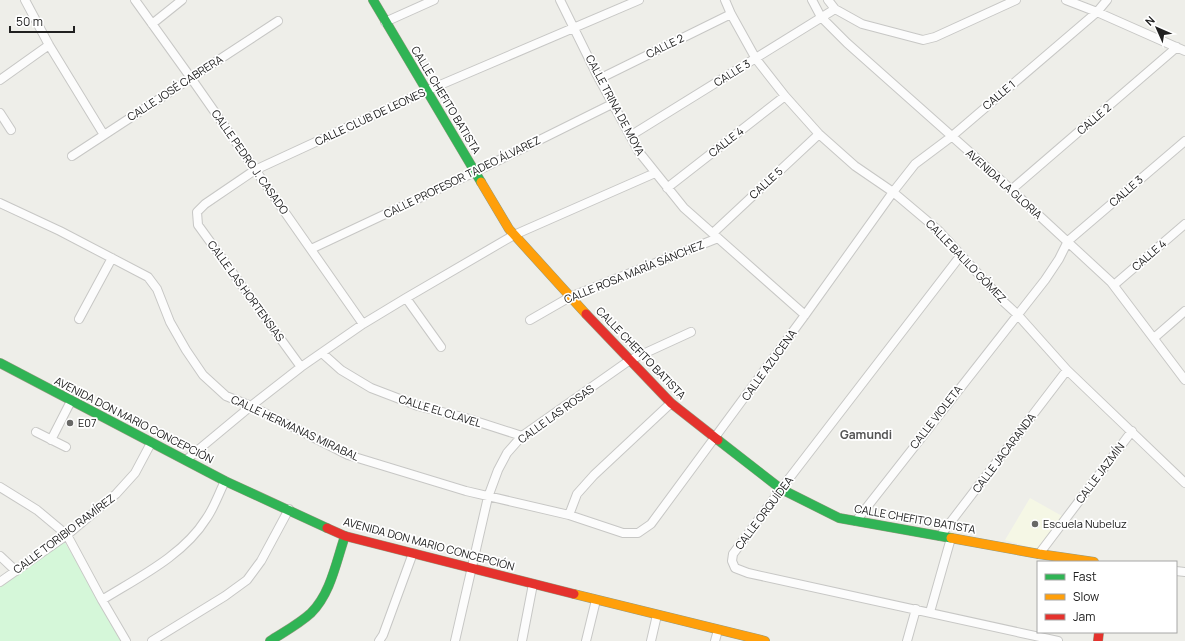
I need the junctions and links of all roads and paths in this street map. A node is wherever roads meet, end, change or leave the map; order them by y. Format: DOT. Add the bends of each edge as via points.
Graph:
graph roads {
  1 [pos="25,0"];
  2 [pos="135,0"];
  3 [pos="182,0"];
  4 [pos="373,0"];
  5 [pos="434,0"];
  6 [pos="560,0"];
  7 [pos="639,0"];
  8 [pos="725,0"];
  9 [pos="812,0"];
  10 [pos="828,0"];
  11 [pos="1016,0"];
  12 [pos="1066,0"];
  13 [pos="1107,0"];
  14 [pos="834,9"];
  15 [pos="1097,12"];
  16 [pos="731,14"];
  17 [pos="821,17"];
  18 [pos="278,20"];
  19 [pos="386,22"];
  20 [pos="152,24"];
  21 [pos="574,27"];
  22 [pos="50,45"];
  23 [pos="1177,47"];
  24 [pos="1185,51"];
  25 [pos="756,59"];
  26 [pos="191,78"];
  27 [pos="599,79"];
  28 [pos="0,80"];
  29 [pos="426,91"];
  30 [pos="785,96"];
  31 [pos="612,104"];
  32 [pos="0,113"];
  33 [pos="12,130"];
  34 [pos="819,134"];
  35 [pos="104,135"];
  36 [pos="630,136"];
  37 [pos="951,136"];
  38 [pos="1185,141"];
  39 [pos="72,156"];
  40 [pos="255,170"];
  41 [pos="475,172"];
  42 [pos="655,173"];
  43 [pos="667,188"];
  44 [pos="1011,190"];
  45 [pos="893,192"];
  46 [pos="0,203"];
  47 [pos="197,212"];
  48 [pos="1185,224"];
  49 [pos="514,235"];
  50 [pos="715,235"];
  51 [pos="1068,241"];
  52 [pos="311,249"];
  53 [pos="961,255"];
  54 [pos="112,258"];
  55 [pos="1114,285"];
  56 [pos="570,297"];
  57 [pos="406,298"];
  58 [pos="1185,311"];
  59 [pos="1017,314"];
  60 [pos="805,315"];
  61 [pos="79,319"];
  62 [pos="530,320"];
  63 [pos="363,324"];
  64 [pos="691,332"];
  65 [pos="1154,338"];
  66 [pos="441,347"];
  67 [pos="322,353"];
  68 [pos="630,360"];
  69 [pos="0,363"];
  70 [pos="301,367"];
  71 [pos="1067,370"];
  72 [pos="1185,380"];
  73 [pos="71,402"];
  74 [pos="671,403"];
  75 [pos="251,406"];
  76 [pos="1132,431"];
  77 [pos="36,432"];
  78 [pos="522,436"];
  79 [pos="716,438"];
  80 [pos="51,440"];
  81 [pos="151,442"];
  82 [pos="66,447"];
  83 [pos="186,460"];
  84 [pos="225,481"];
  85 [pos="1185,482"];
  86 [pos="0,487"];
  87 [pos="781,489"];
  88 [pos="488,497"];
  89 [pos="289,509"];
  90 [pos="569,515"];
  91 [pos="856,521"];
  92 [pos="638,532"];
  93 [pos="67,535"];
  94 [pos="345,536"];
  95 [pos="940,536"];
  96 [pos="951,538"];
  97 [pos="413,553"];
  98 [pos="1039,554"];
  99 [pos="0,556"];
  100 [pos="1087,561"];
  101 [pos="473,568"];
  102 [pos="16,571"];
  103 [pos="0,582"];
  104 [pos="533,584"];
  105 [pos="102,600"];
  106 [pos="596,600"];
  107 [pos="916,609"];
  108 [pos="930,612"];
  109 [pos="657,615"];
  110 [pos="718,630"];
  111 [pos="126,641"];
  112 [pos="152,641"];
  113 [pos="270,641"];
  114 [pos="379,641"];
  115 [pos="456,641"];
  116 [pos="522,641"];
  117 [pos="586,641"];
  118 [pos="651,641"];
  119 [pos="715,641"];
  120 [pos="765,641"];
  121 [pos="907,641"];
  122 [pos="1058,641"];
  1 -- 22 [label="street"];
  2 -- 20 [label="street, CALLE PEDRO J. CASADO"];
  3 -- 20 [label="street"];
  4 -- 19 [label="street, CALLE CHEFITO BATISTA"];
  5 -- 19 [label="street"];
  6 -- 21 [label="street, CALLE TRINA DE MOYA"];
  7 -- 21 [label="street, CALLE CLUB DE LEONES"];
  8 -- 16 [label="street, CALLE BALILO GÓMEZ"];
  9 -- 17 [label="street, AVENIDA LA GLORIA"];
  10 -- 14 [label="street"];
  11 -- 14 [label="street" via="923,40 862,24"];
  12 -- 15 [label="street"];
  13 -- 15 [label="street, CALLE 1"];
  14 -- 17 [label="street, CALLE 3"];
  15 -- 23 [label="street"];
  15 -- 37 [label="street, CALLE 1"];
  16 -- 25 [label="street, CALLE BALILO GÓMEZ"];
  16 -- 27 [label="street, CALLE 2"];
  17 -- 25 [label="street, CALLE 3"];
  17 -- 37 [label="street, AVENIDA LA GLORIA"];
  18 -- 26 [label="street, CALLE JOSÉ CABRERA"];
  19 -- 29 [label="street, CALLE CHEFITO BATISTA"];
  20 -- 26 [label="street, CALLE PEDRO J. CASADO"];
  21 -- 27 [label="street, CALLE TRINA DE MOYA"];
  21 -- 29 [label="street, CALLE CLUB DE LEONES"];
  22 -- 28 [label="street"];
  22 -- 35 [label="street"];
  23 -- 24 [label="street"];
  23 -- 44 [label="street, CALLE 2"];
  25 -- 30 [label="street, CALLE BALILO GÓMEZ"];
  25 -- 36 [label="street, CALLE 3"];
  26 -- 35 [label="street, CALLE JOSÉ CABRERA"];
  26 -- 40 [label="street, CALLE PEDRO J. CASADO"];
  27 -- 31 [label="street, CALLE TRINA DE MOYA"];
  29 -- 40 [label="street, CALLE CLUB DE LEONES"];
  29 -- 41 [label="street, CALLE CHEFITO BATISTA"];
  30 -- 34 [label="street, CALLE BALILO GÓMEZ"];
  30 -- 43 [label="street, CALLE 4"];
  31 -- 36 [label="street, CALLE TRINA DE MOYA"];
  31 -- 41 [label="street, CALLE PROFESOR TADEO ÁLVAREZ"];
  32 -- 33 [label="street"];
  34 -- 45 [label="street, CALLE BALILO GÓMEZ" via="855,166"];
  34 -- 50 [label="street, CALLE 5"];
  35 -- 39 [label="street, CALLE JOSÉ CABRERA"];
  36 -- 42 [label="street, CALLE TRINA DE MOYA" via="638,152"];
  37 -- 44 [label="street, AVENIDA LA GLORIA"];
  37 -- 45 [label="street, CALLE 1" via="916,164"];
  38 -- 51 [label="street, CALLE 3"];
  40 -- 47 [label="street, CALLE CLUB DE LEONES"];
  40 -- 52 [label="street, CALLE PEDRO J. CASADO"];
  41 -- 49 [label="street, CALLE CHEFITO BATISTA"];
  41 -- 52 [label="street, CALLE PROFESOR TADEO ÁLVAREZ"];
  42 -- 43 [label="street, CALLE TRINA DE MOYA"];
  42 -- 49 [label="street"];
  43 -- 50 [label="street, CALLE TRINA DE MOYA" via="684,208"];
  44 -- 51 [label="street, AVENIDA LA GLORIA"];
  45 -- 53 [label="street, CALLE BALILO GÓMEZ" via="938,230"];
  45 -- 60 [label="street, CALLE AZUCENA"];
  46 -- 54 [label="street, CALLE HERMANAS MIRABAL" via="60,230"];
  47 -- 70 [label="street, CALLE LAS HORTENSIAS" via="198,225"];
  48 -- 55 [label="street, CALLE 4"];
  49 -- 56 [label="street, CALLE CHEFITO BATISTA"];
  49 -- 57 [label="street"];
  50 -- 56 [label="street, CALLE ROSA MARÍA SÁNCHEZ"];
  50 -- 60 [label="street, CALLE TRINA DE MOYA"];
  51 -- 55 [label="street, AVENIDA LA GLORIA"];
  51 -- 59 [label="street, CALLE VIOLETA" via="1045,280"];
  52 -- 63 [label="street, CALLE PEDRO J. CASADO"];
  53 -- 59 [label="street, CALLE BALILO GÓMEZ"];
  53 -- 87 [label="street, CALLE ORQUÍDEA"];
  54 -- 61 [label="street"];
  54 -- 75 [label="street, CALLE HERMANAS MIRABAL" via="148,277 157,289 170,322 186,350 204,375 226,396"];
  55 -- 65 [label="street, AVENIDA LA GLORIA"];
  56 -- 62 [label="street, CALLE ROSA MARÍA SÁNCHEZ"];
  56 -- 68 [label="street, CALLE CHEFITO BATISTA"];
  57 -- 63 [label="street"];
  57 -- 66 [label="street"];
  58 -- 65 [label="street"];
  59 -- 71 [label="street, CALLE BALILO GÓMEZ"];
  59 -- 91 [label="street, CALLE VIOLETA"];
  60 -- 79 [label="street, CALLE AZUCENA"];
  63 -- 67 [label="street"];
  64 -- 68 [label="street, CALLE LAS ROSAS"];
  65 -- 72 [label="street, AVENIDA LA GLORIA"];
  67 -- 70 [label="street"];
  67 -- 78 [label="street, CALLE EL CLAVEL" via="341,370 371,388 418,406"];
  68 -- 74 [label="street, CALLE CHEFITO BATISTA"];
  68 -- 78 [label="street, CALLE LAS ROSAS"];
  69 -- 73 [label="street, AVENIDA DON MARIO CONCEPCIÓN"];
  70 -- 75 [label="street"];
  71 -- 76 [label="street, CALLE BALILO GÓMEZ"];
  71 -- 95 [label="street, CALLE JACARANDA"];
  73 -- 80 [label="street"];
  73 -- 81 [label="street, AVENIDA DON MARIO CONCEPCIÓN"];
  74 -- 79 [label="street, CALLE CHEFITO BATISTA"];
  74 -- 90 [label="street" via="594,475 577,494"];
  75 -- 83 [label="street"];
  75 -- 88 [label="street, CALLE HERMANAS MIRABAL" via="348,455"];
  76 -- 85 [label="street, CALLE BALILO GÓMEZ"];
  76 -- 98 [label="street, CALLE JAZMÍN"];
  77 -- 80 [label="street"];
  78 -- 88 [label="street, CALLE LAS ROSAS" via="507,453"];
  79 -- 87 [label="street, CALLE CHEFITO BATISTA"];
  79 -- 92 [label="street, CALLE AZUCENA" via="651,524"];
  80 -- 82 [label="street"];
  81 -- 83 [label="street, AVENIDA DON MARIO CONCEPCIÓN"];
  81 -- 93 [label="street, CALLE TORIBIO RAMÍREZ" via="135,473 116,494"];
  83 -- 84 [label="street, AVENIDA DON MARIO CONCEPCIÓN"];
  84 -- 89 [label="street, AVENIDA DON MARIO CONCEPCIÓN"];
  84 -- 105 [label="street" via="206,519 191,538 171,556"];
  86 -- 93 [label="street" via="37,510"];
  87 -- 91 [label="street, CALLE CHEFITO BATISTA" via="839,518"];
  87 -- 107 [label="street, CALLE ORQUÍDEA" via="734,554 732,561 735,568 748,573"];
  88 -- 90 [label="street, CALLE HERMANAS MIRABAL"];
  88 -- 101 [label="street, CALLE LAS ROSAS"];
  89 -- 94 [label="street, AVENIDA DON MARIO CONCEPCIÓN"];
  89 -- 112 [label="street" via="261,561 247,580"];
  90 -- 92 [label="street, CALLE HERMANAS MIRABAL" via="623,533"];
  91 -- 95 [label="street, CALLE CHEFITO BATISTA"];
  93 -- 102 [label="street, CALLE TORIBIO RAMÍREZ"];
  93 -- 105 [label="street"];
  94 -- 97 [label="street, AVENIDA DON MARIO CONCEPCIÓN"];
  94 -- 113 [label="street" via="321,601 310,614"];
  95 -- 96 [label="street, CALLE CHEFITO BATISTA"];
  96 -- 98 [label="street, CALLE CHEFITO BATISTA"];
  96 -- 108 [label="street"];
  97 -- 101 [label="street, AVENIDA DON MARIO CONCEPCIÓN"];
  97 -- 114 [label="street"];
  98 -- 100 [label="street, CALLE CHEFITO BATISTA"];
  99 -- 102 [label="street"];
  101 -- 104 [label="street, AVENIDA DON MARIO CONCEPCIÓN"];
  101 -- 115 [label="street, CALLE LAS ROSAS"];
  102 -- 103 [label="street, CALLE TORIBIO RAMÍREZ"];
  104 -- 106 [label="street, AVENIDA DON MARIO CONCEPCIÓN"];
  104 -- 116 [label="street"];
  105 -- 111 [label="street"];
  106 -- 109 [label="street, AVENIDA DON MARIO CONCEPCIÓN"];
  106 -- 117 [label="street"];
  107 -- 108 [label="street, CALLE ORQUÍDEA"];
  107 -- 121 [label="street"];
  108 -- 122 [label="street, CALLE ORQUÍDEA"];
  109 -- 110 [label="street, AVENIDA DON MARIO CONCEPCIÓN"];
  109 -- 118 [label="street"];
  110 -- 119 [label="street"];
  110 -- 120 [label="street, AVENIDA DON MARIO CONCEPCIÓN"];
}
